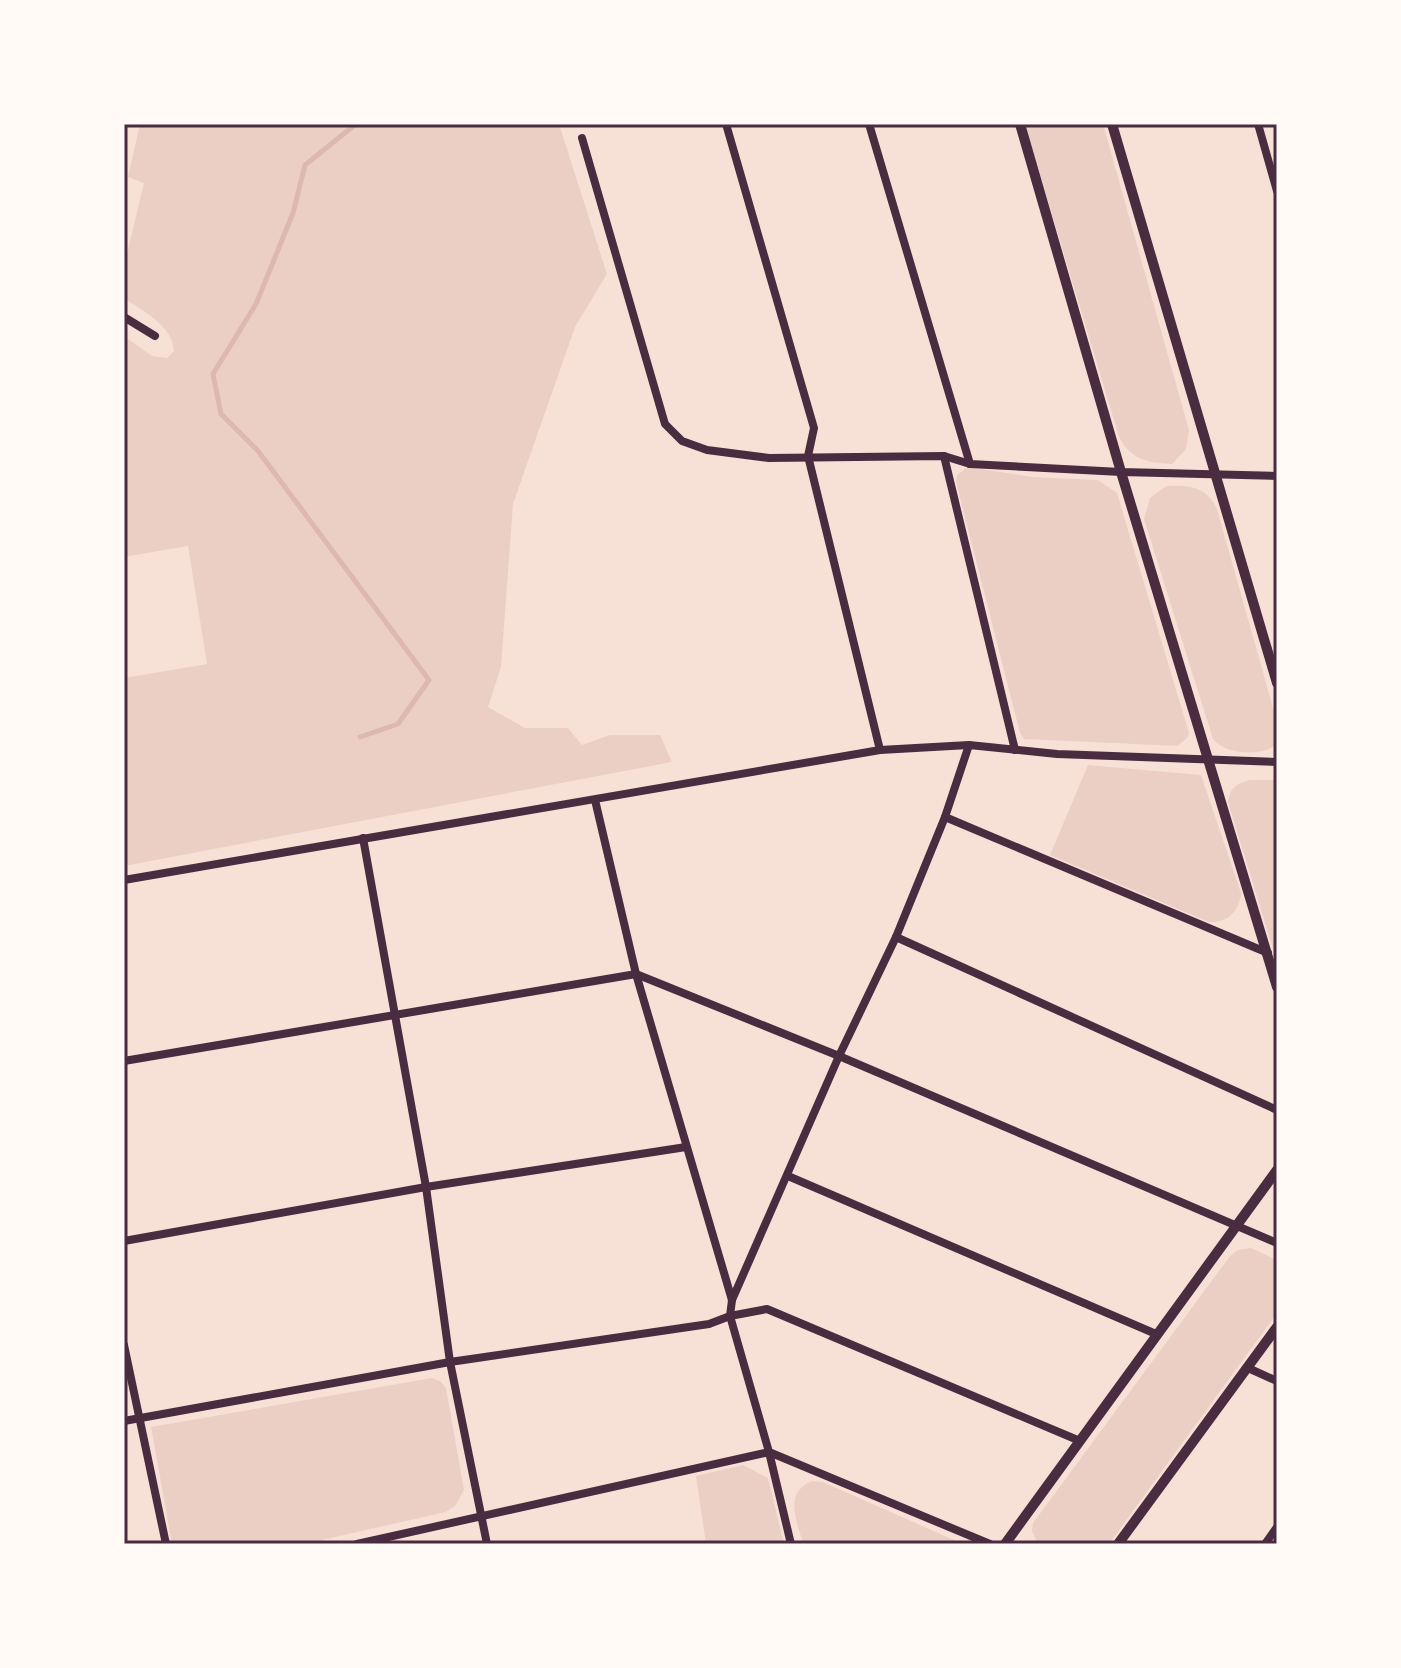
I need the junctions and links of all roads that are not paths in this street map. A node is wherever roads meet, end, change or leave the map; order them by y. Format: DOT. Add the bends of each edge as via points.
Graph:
graph roads {
  1 [pos="726,124"];
  2 [pos="869,124"];
  3 [pos="1020,124"];
  4 [pos="1112,124"];
  5 [pos="1258,124"];
  6 [pos="582,138"];
  7 [pos="1277,191"];
  8 [pos="124,317"];
  9 [pos="155,336"];
  10 [pos="808,456"];
  11 [pos="944,456"];
  12 [pos="970,464"];
  13 [pos="1121,472"];
  14 [pos="1215,474"];
  15 [pos="1277,476"];
  16 [pos="1277,683"];
  17 [pos="969,745"];
  18 [pos="880,750"];
  19 [pos="1015,750"];
  20 [pos="1207,760"];
  21 [pos="1277,762"];
  22 [pos="595,800"];
  23 [pos="945,817"];
  24 [pos="363,838"];
  25 [pos="124,880"];
  26 [pos="896,937"];
  27 [pos="1269,954"];
  28 [pos="636,974"];
  29 [pos="1277,987"];
  30 [pos="393,1014"];
  31 [pos="839,1056"];
  32 [pos="124,1061"];
  33 [pos="1277,1110"];
  34 [pos="686,1147"];
  35 [pos="1277,1170"];
  36 [pos="788,1176"];
  37 [pos="426,1187"];
  38 [pos="1235,1226"];
  39 [pos="124,1241"];
  40 [pos="1277,1243"];
  41 [pos="732,1300"];
  42 [pos="730,1316"];
  43 [pos="1277,1327"];
  44 [pos="1156,1334"];
  45 [pos="124,1345"];
  46 [pos="450,1362"];
  47 [pos="1248,1368"];
  48 [pos="1277,1381"];
  49 [pos="138,1418"];
  50 [pos="124,1421"];
  51 [pos="1080,1441"];
  52 [pos="769,1452"];
  53 [pos="482,1516"];
  54 [pos="1277,1527"];
  55 [pos="166,1544"];
  56 [pos="357,1544"];
  57 [pos="487,1544"];
  58 [pos="791,1544"];
  59 [pos="990,1544"];
  60 [pos="1005,1544"];
  61 [pos="1118,1544"];
  62 [pos="1265,1544"];
  1 -- 10 [label="street" via="814,428"];
  2 -- 12 [label="street"];
  3 -- 13 [label="street"];
  4 -- 14 [label="street"];
  5 -- 7 [label="street"];
  6 -- 10 [label="street" via="665,424 682,441 707,450 769,458"];
  8 -- 9 [label="street"];
  10 -- 11 [label="street"];
  10 -- 18 [label="street"];
  11 -- 12 [label="street"];
  11 -- 19 [label="street"];
  12 -- 13 [label="street"];
  13 -- 14 [label="street"];
  13 -- 20 [label="street"];
  14 -- 15 [label="street"];
  14 -- 16 [label="street"];
  17 -- 18 [label="street"];
  17 -- 19 [label="street"];
  17 -- 23 [label="street"];
  18 -- 22 [label="street"];
  19 -- 20 [label="street"];
  20 -- 21 [label="street"];
  20 -- 27 [label="street"];
  22 -- 24 [label="street"];
  22 -- 28 [label="street"];
  23 -- 26 [label="street"];
  23 -- 27 [label="street"];
  24 -- 25 [label="street"];
  24 -- 30 [label="street"];
  26 -- 31 [label="street"];
  26 -- 33 [label="street"];
  27 -- 29 [label="street"];
  28 -- 30 [label="street"];
  28 -- 31 [label="street"];
  28 -- 34 [label="street"];
  30 -- 32 [label="street"];
  30 -- 37 [label="street"];
  31 -- 36 [label="street"];
  31 -- 38 [label="street"];
  34 -- 37 [label="street"];
  34 -- 41 [label="street"];
  35 -- 38 [label="street"];
  36 -- 41 [label="street"];
  36 -- 44 [label="street"];
  37 -- 39 [label="street"];
  37 -- 46 [label="street"];
  38 -- 40 [label="street"];
  38 -- 44 [label="street"];
  41 -- 42 [label="street"];
  42 -- 46 [label="street" via="709,1324"];
  42 -- 51 [label="street" via="767,1309"];
  42 -- 52 [label="street"];
  43 -- 47 [label="street"];
  44 -- 51 [label="street"];
  45 -- 49 [label="street"];
  46 -- 49 [label="street"];
  46 -- 53 [label="street"];
  47 -- 48 [label="street"];
  47 -- 61 [label="street"];
  49 -- 50 [label="street"];
  49 -- 55 [label="street"];
  51 -- 60 [label="street"];
  52 -- 53 [label="street"];
  52 -- 58 [label="street"];
  52 -- 59 [label="street"];
  53 -- 56 [label="street"];
  53 -- 57 [label="street"];
  54 -- 62 [label="street"];
}
